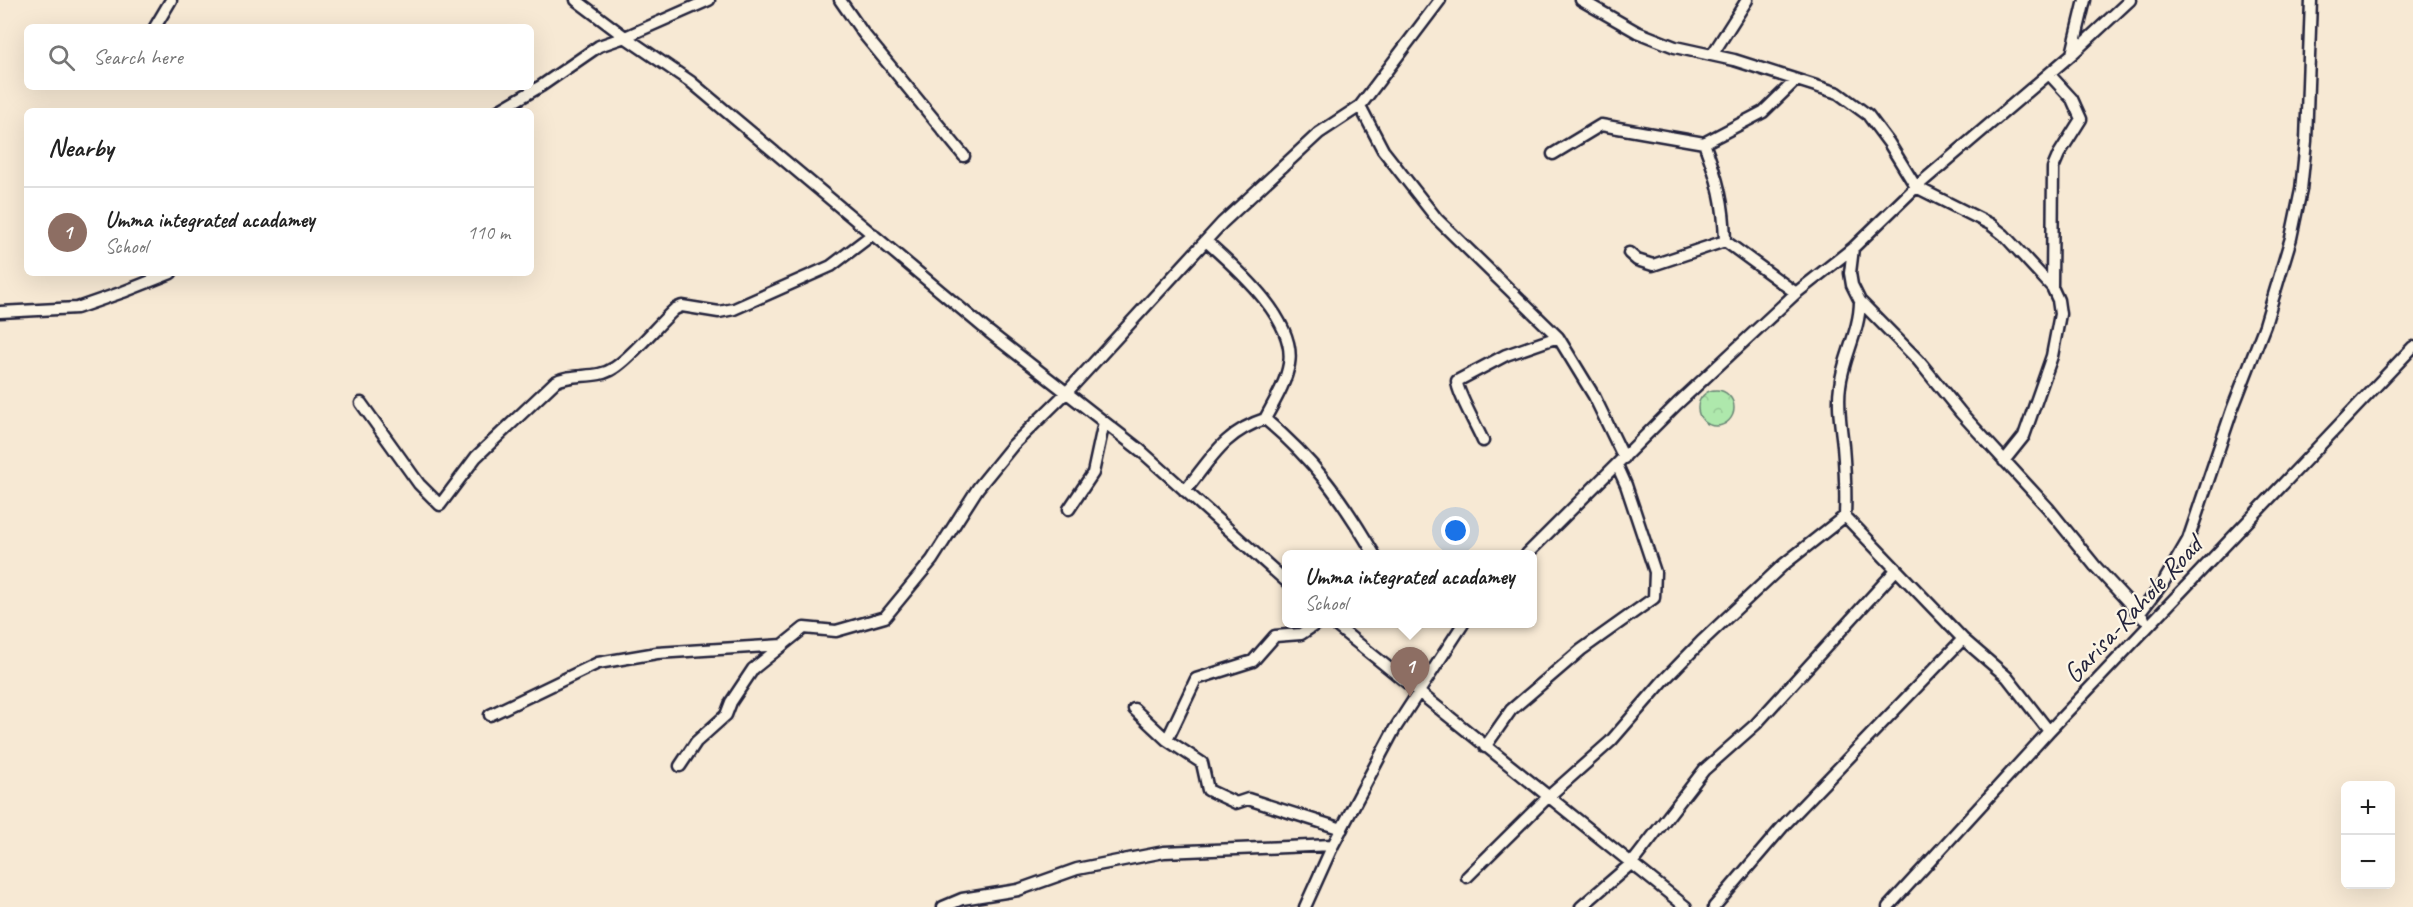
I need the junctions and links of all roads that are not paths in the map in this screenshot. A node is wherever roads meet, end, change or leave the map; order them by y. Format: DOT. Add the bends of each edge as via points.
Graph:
graph roads {
  1 [pos="171,0"];
  2 [pos="576,0"];
  3 [pos="709,0"];
  4 [pos="840,0"];
  5 [pos="1440,0"];
  6 [pos="1581,0"];
  7 [pos="1748,0"];
  8 [pos="2085,0"];
  9 [pos="2130,0"];
  10 [pos="2311,0"];
  11 [pos="157,24"];
  12 [pos="625,37"];
  13 [pos="2072,54"];
  14 [pos="1712,55"];
  15 [pos="2049,74"];
  16 [pos="1796,80"];
  17 [pos="1360,106"];
  18 [pos="503,108"];
  19 [pos="1704,143"];
  20 [pos="1553,154"];
  21 [pos="964,156"];
  22 [pos="1916,187"];
  23 [pos="873,234"];
  24 [pos="1725,241"];
  25 [pos="1206,242"];
  26 [pos="1853,248"];
  27 [pos="1629,253"];
  28 [pos="163,276"];
  29 [pos="2052,287"];
  30 [pos="1796,293"];
  31 [pos="1860,301"];
  32 [pos="0,312"];
  33 [pos="1558,337"];
  34 [pos="2413,347"];
  35 [pos="1067,392"];
  36 [pos="362,403"];
  37 [pos="1265,419"];
  38 [pos="1104,422"];
  39 [pos="1484,441"];
  40 [pos="2004,461"];
  41 [pos="1621,462"];
  42 [pos="1185,491"];
  43 [pos="1070,509"];
  44 [pos="1845,516"];
  45 [pos="1372,550"];
  46 [pos="1532,550"];
  47 [pos="1896,570"];
  48 [pos="1282,578"];
  49 [pos="2139,614"];
  50 [pos="2150,626"];
  51 [pos="1310,628"];
  52 [pos="1339,628"];
  53 [pos="1460,628"];
  54 [pos="1963,639"];
  55 [pos="783,645"];
  56 [pos="1418,692"];
  57 [pos="1134,709"];
  58 [pos="490,715"];
  59 [pos="2049,731"];
  60 [pos="1167,740"];
  61 [pos="1485,747"];
  62 [pos="680,766"];
  63 [pos="1548,797"];
  64 [pos="1342,829"];
  65 [pos="1333,845"];
  66 [pos="1632,863"];
  67 [pos="1467,877"];
  68 [pos="943,907"];
  69 [pos="1305,907"];
  70 [pos="1581,907"];
  71 [pos="1686,907"];
  72 [pos="1714,907"];
  73 [pos="1888,907"];
  1 -- 11 [label="street"];
  2 -- 12 [label="street"];
  3 -- 12 [label="street"];
  4 -- 21 [label="street"];
  5 -- 17 [label="street"];
  6 -- 14 [label="street" via="1637,32 1675,47"];
  7 -- 14 [label="street"];
  8 -- 13 [label="street"];
  9 -- 13 [label="street"];
  10 -- 49 [label="street" via="2305,150 2291,238 2265,325 2188,540"];
  12 -- 18 [label="street" via="599,46"];
  12 -- 23 [label="street" via="691,82"];
  13 -- 15 [label="street"];
  14 -- 16 [label="street"];
  15 -- 22 [label="street"];
  15 -- 29 [label="street" via="2072,99 2081,119 2053,168"];
  16 -- 19 [label="street" via="1763,112"];
  16 -- 22 [label="street" via="1838,93 1868,115"];
  17 -- 25 [label="street" via="1319,134"];
  17 -- 33 [label="street" via="1383,150 1437,219"];
  19 -- 20 [label="street" via="1601,125"];
  19 -- 24 [label="street" via="1719,181"];
  22 -- 26 [label="street"];
  22 -- 29 [label="street" via="1990,224"];
  23 -- 35 [label="street"];
  23 -- 36 [label="street" via="831,266 734,309 675,309 614,369 566,376 555,382 476,457 440,505 419,484"];
  24 -- 27 [label="street" via="1653,265"];
  24 -- 30 [label="street"];
  25 -- 35 [label="street"];
  25 -- 37 [label="street" via="1264,298 1289,346 1285,376"];
  26 -- 30 [label="street"];
  26 -- 31 [label="street" via="1850,273"];
  28 -- 32 [label="street" via="77,308"];
  29 -- 40 [label="street" via="2060,314 2052,356 2024,436"];
  30 -- 41 [label="street"];
  31 -- 40 [label="street" via="1918,360"];
  31 -- 44 [label="street" via="1857,328 1839,389"];
  33 -- 39 [label="street" via="1506,355 1457,381"];
  33 -- 41 [label="street" via="1594,396"];
  34 -- 50 [label="street, Garisa-Rahole Road"];
  35 -- 38 [label="street"];
  35 -- 55 [label="street" via="999,461 932,560 885,617 836,631 804,628"];
  37 -- 42 [label="street" via="1233,433"];
  37 -- 45 [label="street" via="1306,456 1342,500"];
  38 -- 42 [label="street"];
  38 -- 43 [label="street" via="1093,473"];
  40 -- 49 [label="street"];
  41 -- 46 [label="street"];
  41 -- 61 [label="street" via="1654,572 1654,597 1581,650 1511,710"];
  42 -- 48 [label="street"];
  44 -- 47 [label="street"];
  44 -- 63 [label="street" via="1783,565 1701,642 1611,741"];
  47 -- 54 [label="street"];
  47 -- 66 [label="street" via="1756,724 1704,770"];
  49 -- 50 [label="street"];
  50 -- 59 [label="street, Garisa-Rahole Road"];
  51 -- 60 [label="street" via="1300,634 1275,636 1253,661 1196,679"];
  52 -- 56 [label="street"];
  53 -- 56 [label="street"];
  54 -- 59 [label="street" via="2007,677"];
  54 -- 72 [label="street" via="1785,824"];
  55 -- 58 [label="street" via="657,653 598,663"];
  55 -- 62 [label="street" via="753,669 726,715 696,742"];
  56 -- 61 [label="street"];
  56 -- 64 [label="street"];
  57 -- 60 [label="street"];
  59 -- 73 [label="street, Garisa-Rahole Road"];
  60 -- 64 [label="street" via="1202,763 1208,790 1236,803 1248,799"];
  61 -- 63 [label="street"];
  63 -- 66 [label="street"];
  63 -- 67 [label="street"];
  64 -- 65 [label="street"];
  65 -- 68 [label="street" via="1164,852 1077,869 1018,890 962,899"];
  65 -- 69 [label="street"];
  66 -- 70 [label="street"];
  66 -- 71 [label="street"];
}
